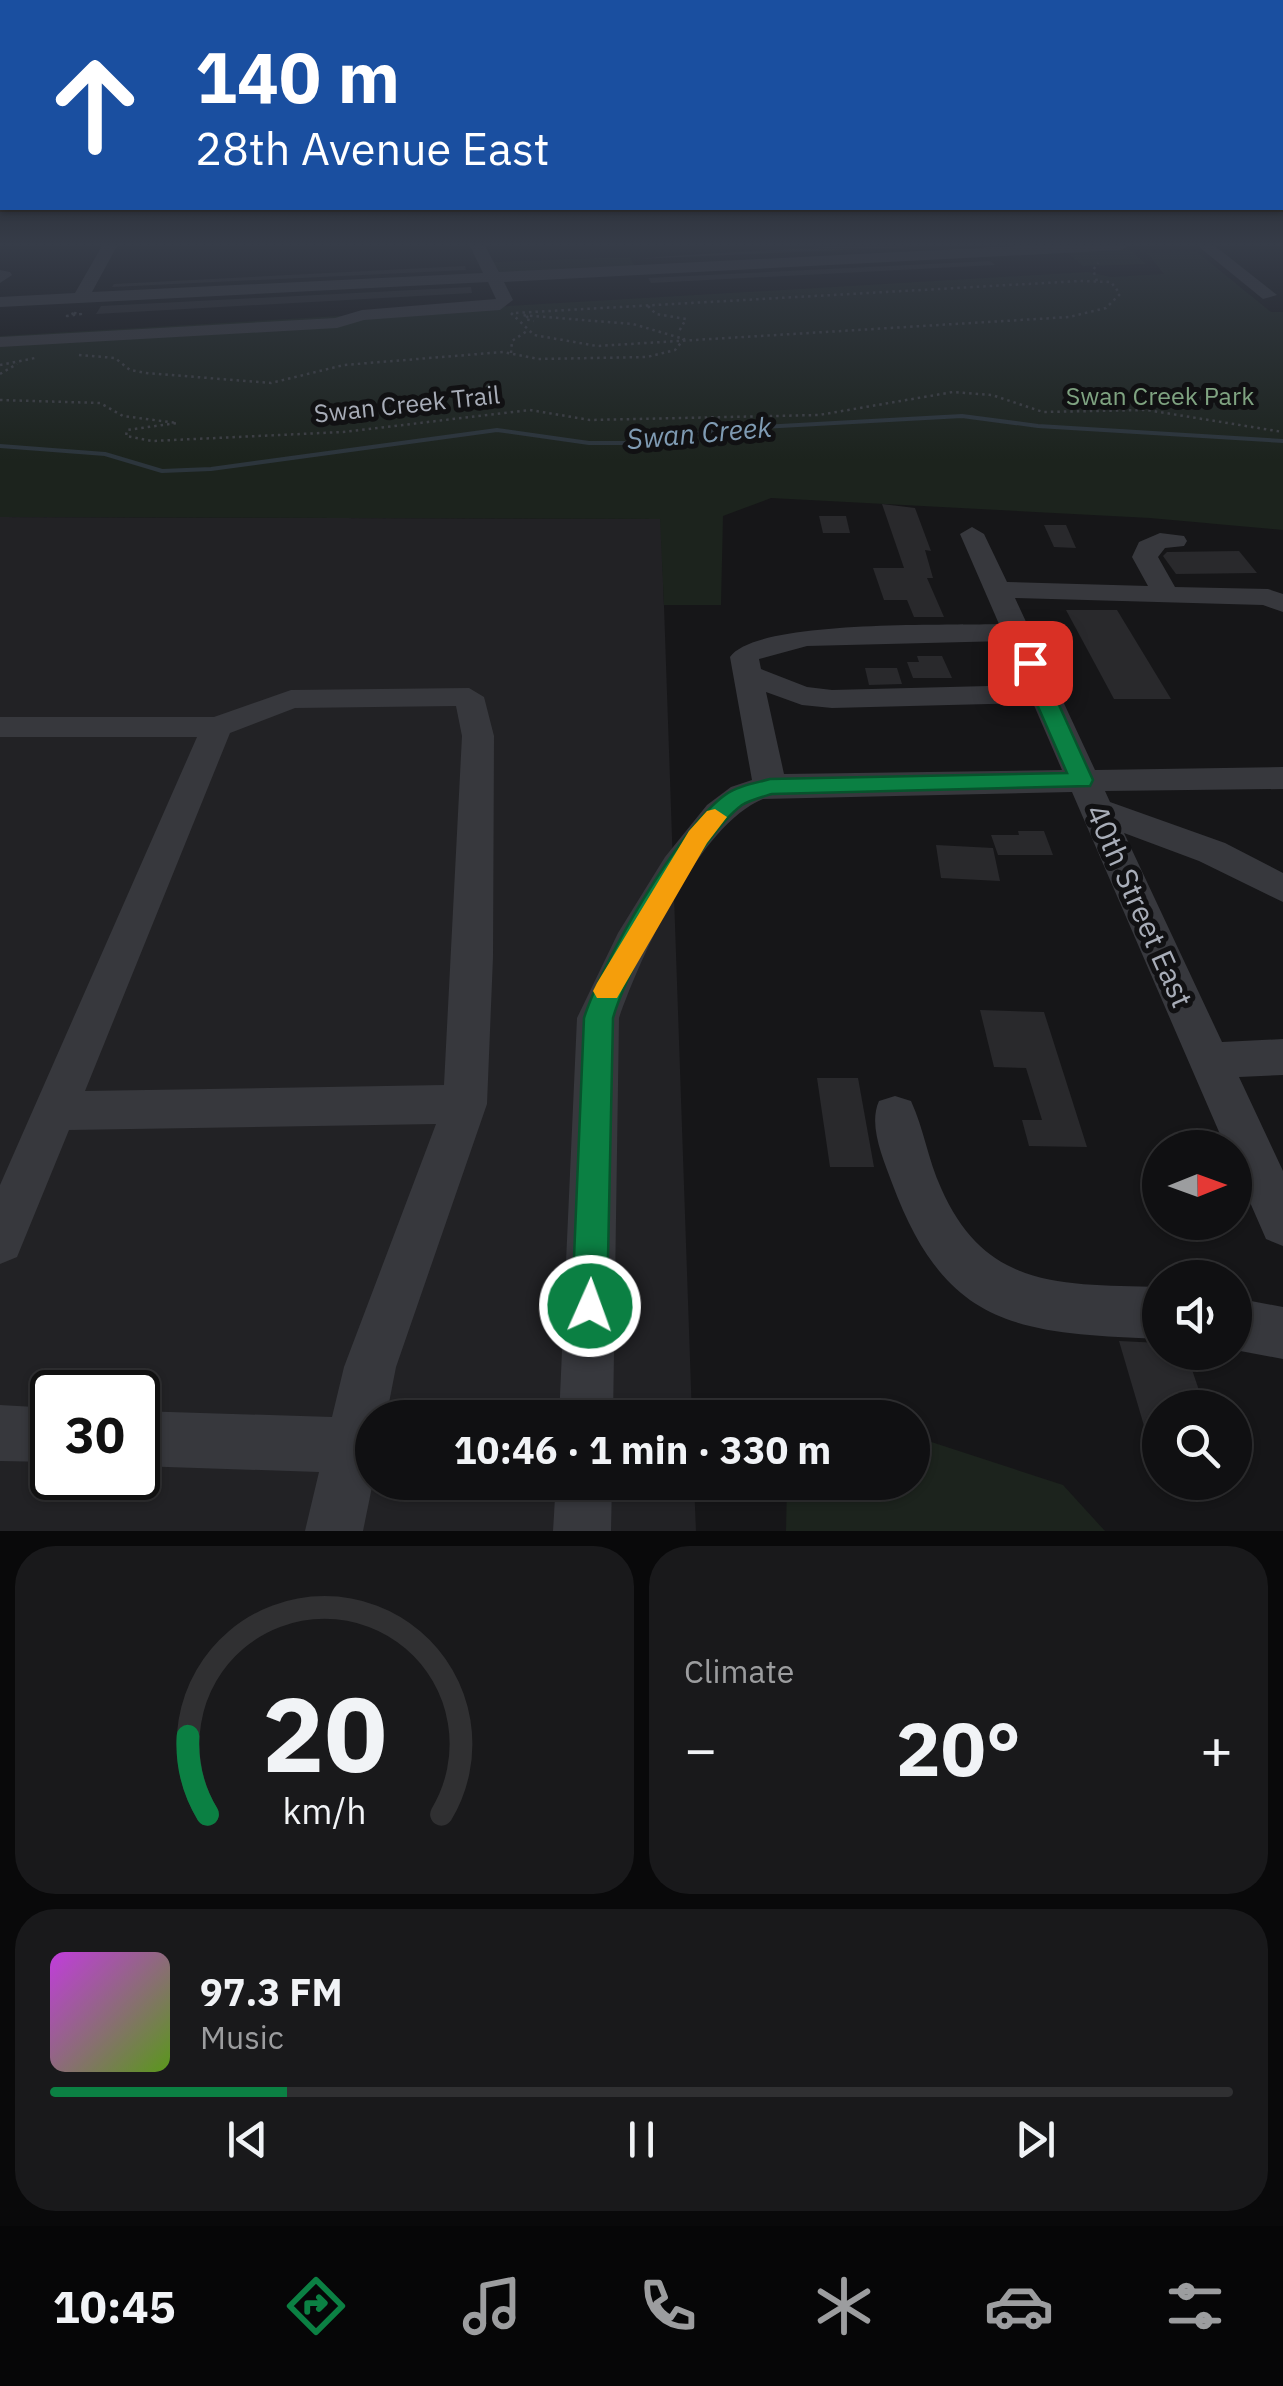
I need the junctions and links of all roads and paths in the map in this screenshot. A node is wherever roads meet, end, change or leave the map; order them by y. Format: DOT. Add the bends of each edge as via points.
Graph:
graph roads {
  1 [pos="389,317"];
  2 [pos="513,317"];
  3 [pos="527,317"];
  4 [pos="538,317"];
  5 [pos="677,317"];
  6 [pos="1055,317"];
  7 [pos="534,320"];
  8 [pos="528,331"];
  9 [pos="678,333"];
  10 [pos="684,339"];
  11 [pos="0,342"];
  12 [pos="511,353"];
  13 [pos="49,355"];
  14 [pos="72,355"];
  15 [pos="20,361"];
  16 [pos="0,365"];
  17 [pos="0,374"];
  18 [pos="0,400"];
  19 [pos="1283,432"];
  20 [pos="972,534"];
  21 [pos="1175,541"];
  22 [pos="1165,593"];
  23 [pos="1208,594"];
  24 [pos="1283,604"];
  25 [pos="1006,611"];
  26 [pos="748,674"];
  27 [pos="1043,694"];
  28 [pos="0,727"];
  29 [pos="217,727"];
  30 [pos="1283,778"];
  31 [pos="770,786"];
  32 [pos="1088,794"];
  33 [pos="1283,889"];
  34 [pos="1283,1057"];
  35 [pos="1209,1060"];
  36 [pos="465,1104"];
  37 [pos="55,1111"];
  38 [pos="894,1115"];
  39 [pos="1283,1223"];
  40 [pos="0,1241"];
  41 [pos="1142,1311"];
  42 [pos="1252,1327"];
  43 [pos="1283,1332"];
  44 [pos="587,1400"];
  45 [pos="0,1433"];
  46 [pos="30,1434"];
  47 [pos="160,1439"];
  48 [pos="353,1446"];
  49 [pos="583,1500"];
  50 [pos="334,1531"];
  51 [pos="582,1531"];
  1 -- 11 [label="street"];
  2 -- 8 [label="path"];
  3 -- 7 [label="path"];
  4 -- 9 [label="path" via="620,321"];
  5 -- 9 [label="path" via="686,319"];
  6 -- 10 [label="path"];
  8 -- 10 [label="path" via="588,346"];
  8 -- 12 [label="path" via="512,342"];
  9 -- 10 [label="path"];
  10 -- 12 [label="path" via="675,350 647,357 538,359"];
  12 -- 14 [label="path" via="344,365 271,383 146,373 114,358"];
  13 -- 15 [label="path"];
  15 -- 16 [label="path"];
  15 -- 17 [label="path"];
  18 -- 19 [label="path, Swan Creek Trail" via="100,404 124,416 177,423 127,430 126,436 152,441 343,432 530,410 590,420 819,415 953,392 992,395 1042,412 1147,410"];
  20 -- 25 [label="street, 40th Street East"];
  21 -- 22 [label="street" via="1160,540 1145,557"];
  22 -- 23 [label="street"];
  22 -- 25 [label="street"];
  23 -- 24 [label="street"];
  23 -- 25 [label="street" via="1192,604 1148,611"];
  25 -- 26 [label="street" via="789,640 751,651 744,657"];
  25 -- 27 [label="street, 40th Street East"];
  26 -- 27 [label="street" via="802,696 832,699"];
  26 -- 31 [label="street"];
  27 -- 32 [label="street, 40th Street East"];
  28 -- 29 [label="street"];
  29 -- 36 [label="street" via="290,698 469,697 478,736"];
  29 -- 37 [label="street"];
  30 -- 32 [label="street"];
  31 -- 32 [label="street"];
  31 -- 44 [label="street" via="735,798 698,837 608,988 598,1018"];
  32 -- 33 [label="street"];
  32 -- 35 [label="street, 40th Street East"];
  34 -- 35 [label="street"];
  35 -- 39 [label="street, 40th Street East"];
  36 -- 37 [label="street"];
  36 -- 48 [label="street" via="370,1367"];
  37 -- 40 [label="street"];
  38 -- 41 [label="street" via="925,1214 974,1277 1047,1308"];
  42 -- 43 [label="street"];
  45 -- 46 [label="street"];
  47 -- 48 [label="street"];
  48 -- 50 [label="street"];
  49 -- 51 [label="street"];
}
